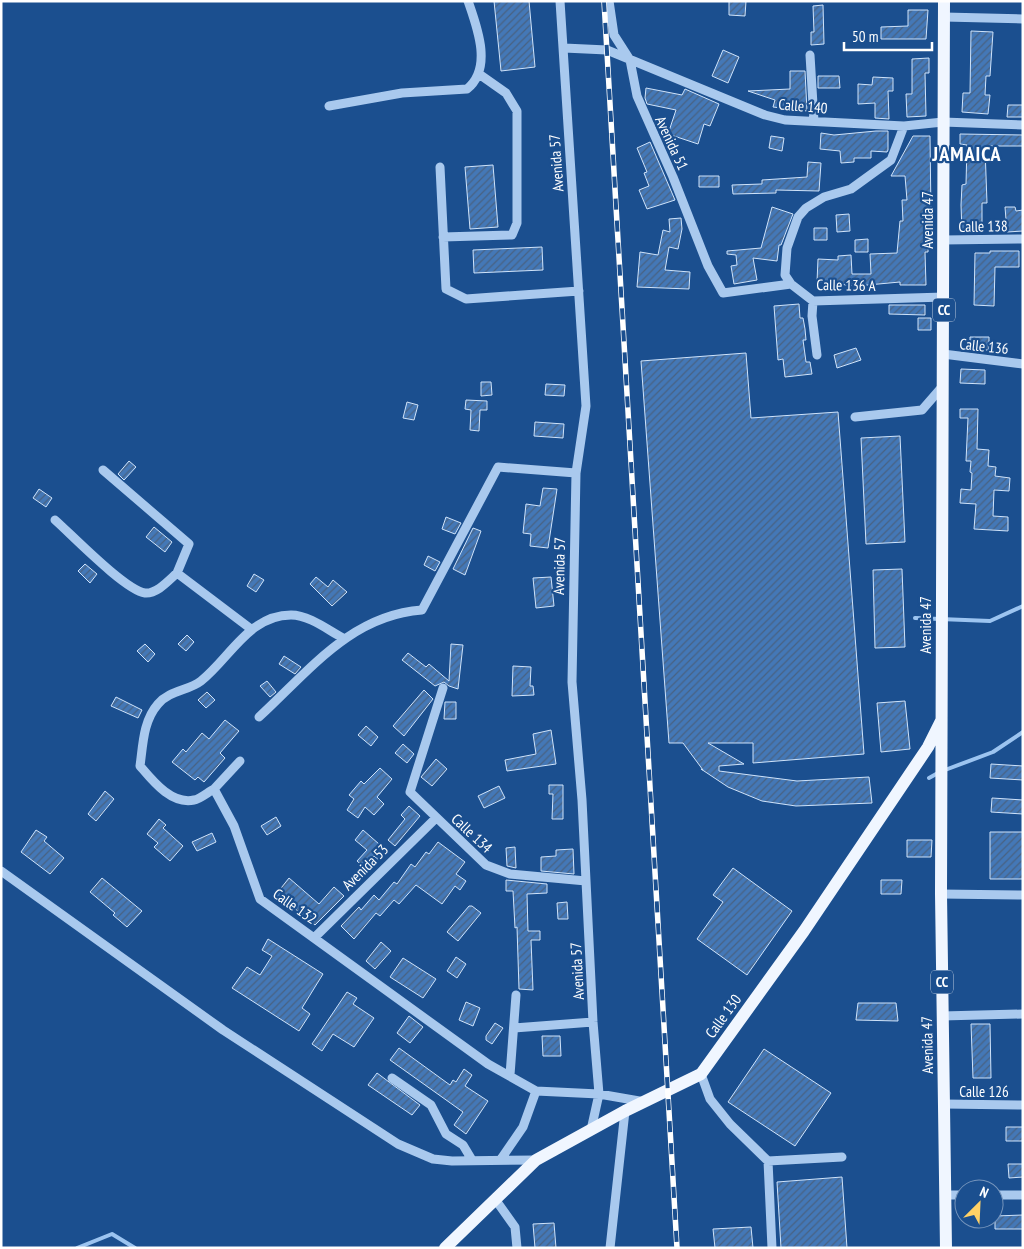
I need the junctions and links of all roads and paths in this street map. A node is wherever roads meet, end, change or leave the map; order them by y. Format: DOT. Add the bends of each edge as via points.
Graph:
graph roads {
  1 [pos="468,1"];
  2 [pos="560,1"];
  3 [pos="609,1"];
  4 [pos="944,1"];
  5 [pos="944,17"];
  6 [pos="1023,19"];
  7 [pos="564,48"];
  8 [pos="810,55"];
  9 [pos="630,60"];
  10 [pos="479,74"];
  11 [pos="329,106"];
  12 [pos="814,121"];
  13 [pos="943,122"];
  14 [pos="1023,125"];
  15 [pos="904,126"];
  16 [pos="440,167"];
  17 [pos="444,237"];
  18 [pos="1023,239"];
  19 [pos="943,240"];
  20 [pos="792,284"];
  21 [pos="579,291"];
  22 [pos="944,297"];
  23 [pos="813,301"];
  24 [pos="943,354"];
  25 [pos="817,355"];
  26 [pos="1023,364"];
  27 [pos="942,387"];
  28 [pos="855,417"];
  29 [pos="103,470"];
  30 [pos="576,473"];
  31 [pos="55,520"];
  32 [pos="177,573"];
  33 [pos="252,629"];
  34 [pos="343,638"];
  35 [pos="443,688"];
  36 [pos="259,717"];
  37 [pos="943,717"];
  38 [pos="240,761"];
  39 [pos="214,788"];
  40 [pos="436,818"];
  41 [pos="1,871"];
  42 [pos="586,882"];
  43 [pos="941,894"];
  44 [pos="1023,895"];
  45 [pos="315,937"];
  46 [pos="516,995"];
  47 [pos="1023,1014"];
  48 [pos="942,1016"];
  49 [pos="593,1022"];
  50 [pos="514,1028"];
  51 [pos="701,1074"];
  52 [pos="510,1076"];
  53 [pos="392,1078"];
  54 [pos="536,1091"];
  55 [pos="599,1094"];
  56 [pos="646,1102"];
  57 [pos="944,1104"];
  58 [pos="1023,1105"];
  59 [pos="625,1111"];
  60 [pos="591,1130"];
  61 [pos="842,1157"];
  62 [pos="501,1159"];
  63 [pos="472,1160"];
  64 [pos="536,1160"];
  65 [pos="768,1161"];
  66 [pos="1023,1194"];
  67 [pos="945,1195"];
  68 [pos="954,1195"];
  69 [pos="1004,1195"];
  70 [pos="495,1199"];
  71 [pos="446,1248"];
  72 [pos="517,1248"];
  73 [pos="610,1248"];
  74 [pos="772,1248"];
  75 [pos="946,1248"];
  1 -- 10 [label="street" via="478,32"];
  2 -- 7 [label="street, Avenida 57"];
  3 -- 9 [label="street, Avenida 51" via="614,35"];
  4 -- 5 [label="main road, Avenida 47 / CC"];
  5 -- 6 [label="street"];
  5 -- 13 [label="main road, Avenida 47 / CC"];
  7 -- 9 [label="street, Calle 140" via="607,50"];
  7 -- 21 [label="street, Avenida 57"];
  8 -- 12 [label="street"];
  9 -- 12 [label="street, Calle 140" via="766,115"];
  9 -- 20 [label="street, Avenida 51" via="636,96 643,114 708,266 723,293"];
  10 -- 11 [label="street" via="466,89 402,93"];
  10 -- 17 [label="street" via="506,93 518,111 517,223 512,235"];
  12 -- 15 [label="street, Calle 140"];
  13 -- 14 [label="street, Calle 140"];
  13 -- 15 [label="street, Calle 140"];
  13 -- 19 [label="main road, Avenida 47 / CC"];
  15 -- 20 [label="street" via="891,160 851,189 824,197 806,208 798,218 785,264 784,275"];
  16 -- 17 [label="street"];
  17 -- 21 [label="street" via="446,289 466,300"];
  18 -- 19 [label="street, Calle 138"];
  19 -- 22 [label="main road, Avenida 47 / CC"];
  20 -- 23 [label="street, Calle 136 A"];
  21 -- 30 [label="street, Avenida 57" via="586,406"];
  22 -- 23 [label="street, Calle 136 A"];
  22 -- 24 [label="main road, Avenida 47 / CC"];
  23 -- 25 [label="street"];
  24 -- 26 [label="street, Calle 136"];
  24 -- 27 [label="main road, Avenida 47 / CC"];
  27 -- 28 [label="street" via="922,410"];
  27 -- 37 [label="main road, Avenida 47 / CC"];
  29 -- 32 [label="street" via="189,544"];
  30 -- 34 [label="street" via="498,467 422,610 401,611 378,618"];
  30 -- 42 [label="street, Avenida 57" via="572,682"];
  31 -- 32 [label="street" via="130,588 146,593 158,590"];
  32 -- 33 [label="street"];
  33 -- 34 [label="street" via="270,618 292,615"];
  33 -- 39 [label="street" via="200,682 174,691 158,704 145,726 140,766 157,787 180,799 194,800"];
  34 -- 36 [label="street"];
  35 -- 40 [label="street, Calle 134" via="410,792"];
  37 -- 43 [label="main road, Avenida 47 / CC"];
  37 -- 51 [label="main road, Calle 130" via="928,747"];
  38 -- 39 [label="street"];
  39 -- 45 [label="street, Calle 132" via="234,826 260,899"];
  40 -- 42 [label="street, Calle 134" via="486,865 510,874"];
  40 -- 45 [label="street, Avenida 53"];
  41 -- 63 [label="street" via="222,1030 398,1144 433,1159"];
  42 -- 49 [label="street, Avenida 57"];
  43 -- 44 [label="street"];
  43 -- 48 [label="main road, Avenida 47 / CC"];
  45 -- 52 [label="street, Calle 132" via="488,1064"];
  46 -- 50 [label="street"];
  47 -- 48 [label="street"];
  48 -- 57 [label="main road, Avenida 47 / CC"];
  49 -- 50 [label="street"];
  49 -- 55 [label="street, Avenida 57"];
  50 -- 52 [label="street"];
  51 -- 56 [label="main road, Calle 130"];
  51 -- 65 [label="street" via="710,1099"];
  52 -- 54 [label="street, Calle 132"];
  53 -- 63 [label="street" via="431,1105 446,1134 463,1145"];
  54 -- 55 [label="street, Calle 132"];
  54 -- 62 [label="street" via="523,1127"];
  55 -- 56 [label="street, Calle 132"];
  55 -- 60 [label="street, Avenida 57"];
  56 -- 59 [label="main road, Calle 130"];
  57 -- 58 [label="street, Calle 126"];
  57 -- 67 [label="main road, Avenida 47 / CC"];
  59 -- 60 [label="main road, Calle 130"];
  59 -- 73 [label="street"];
  60 -- 64 [label="main road, Calle 130"];
  61 -- 65 [label="street"];
  62 -- 63 [label="street"];
  62 -- 64 [label="street"];
  64 -- 70 [label="main road, Calle 130"];
  65 -- 74 [label="street"];
  66 -- 69 [label="street"];
  67 -- 68 [label="street"];
  67 -- 75 [label="main road, Avenida 47 / CC"];
  70 -- 71 [label="main road, Calle 130"];
  70 -- 72 [label="street" via="515,1228"];
}
